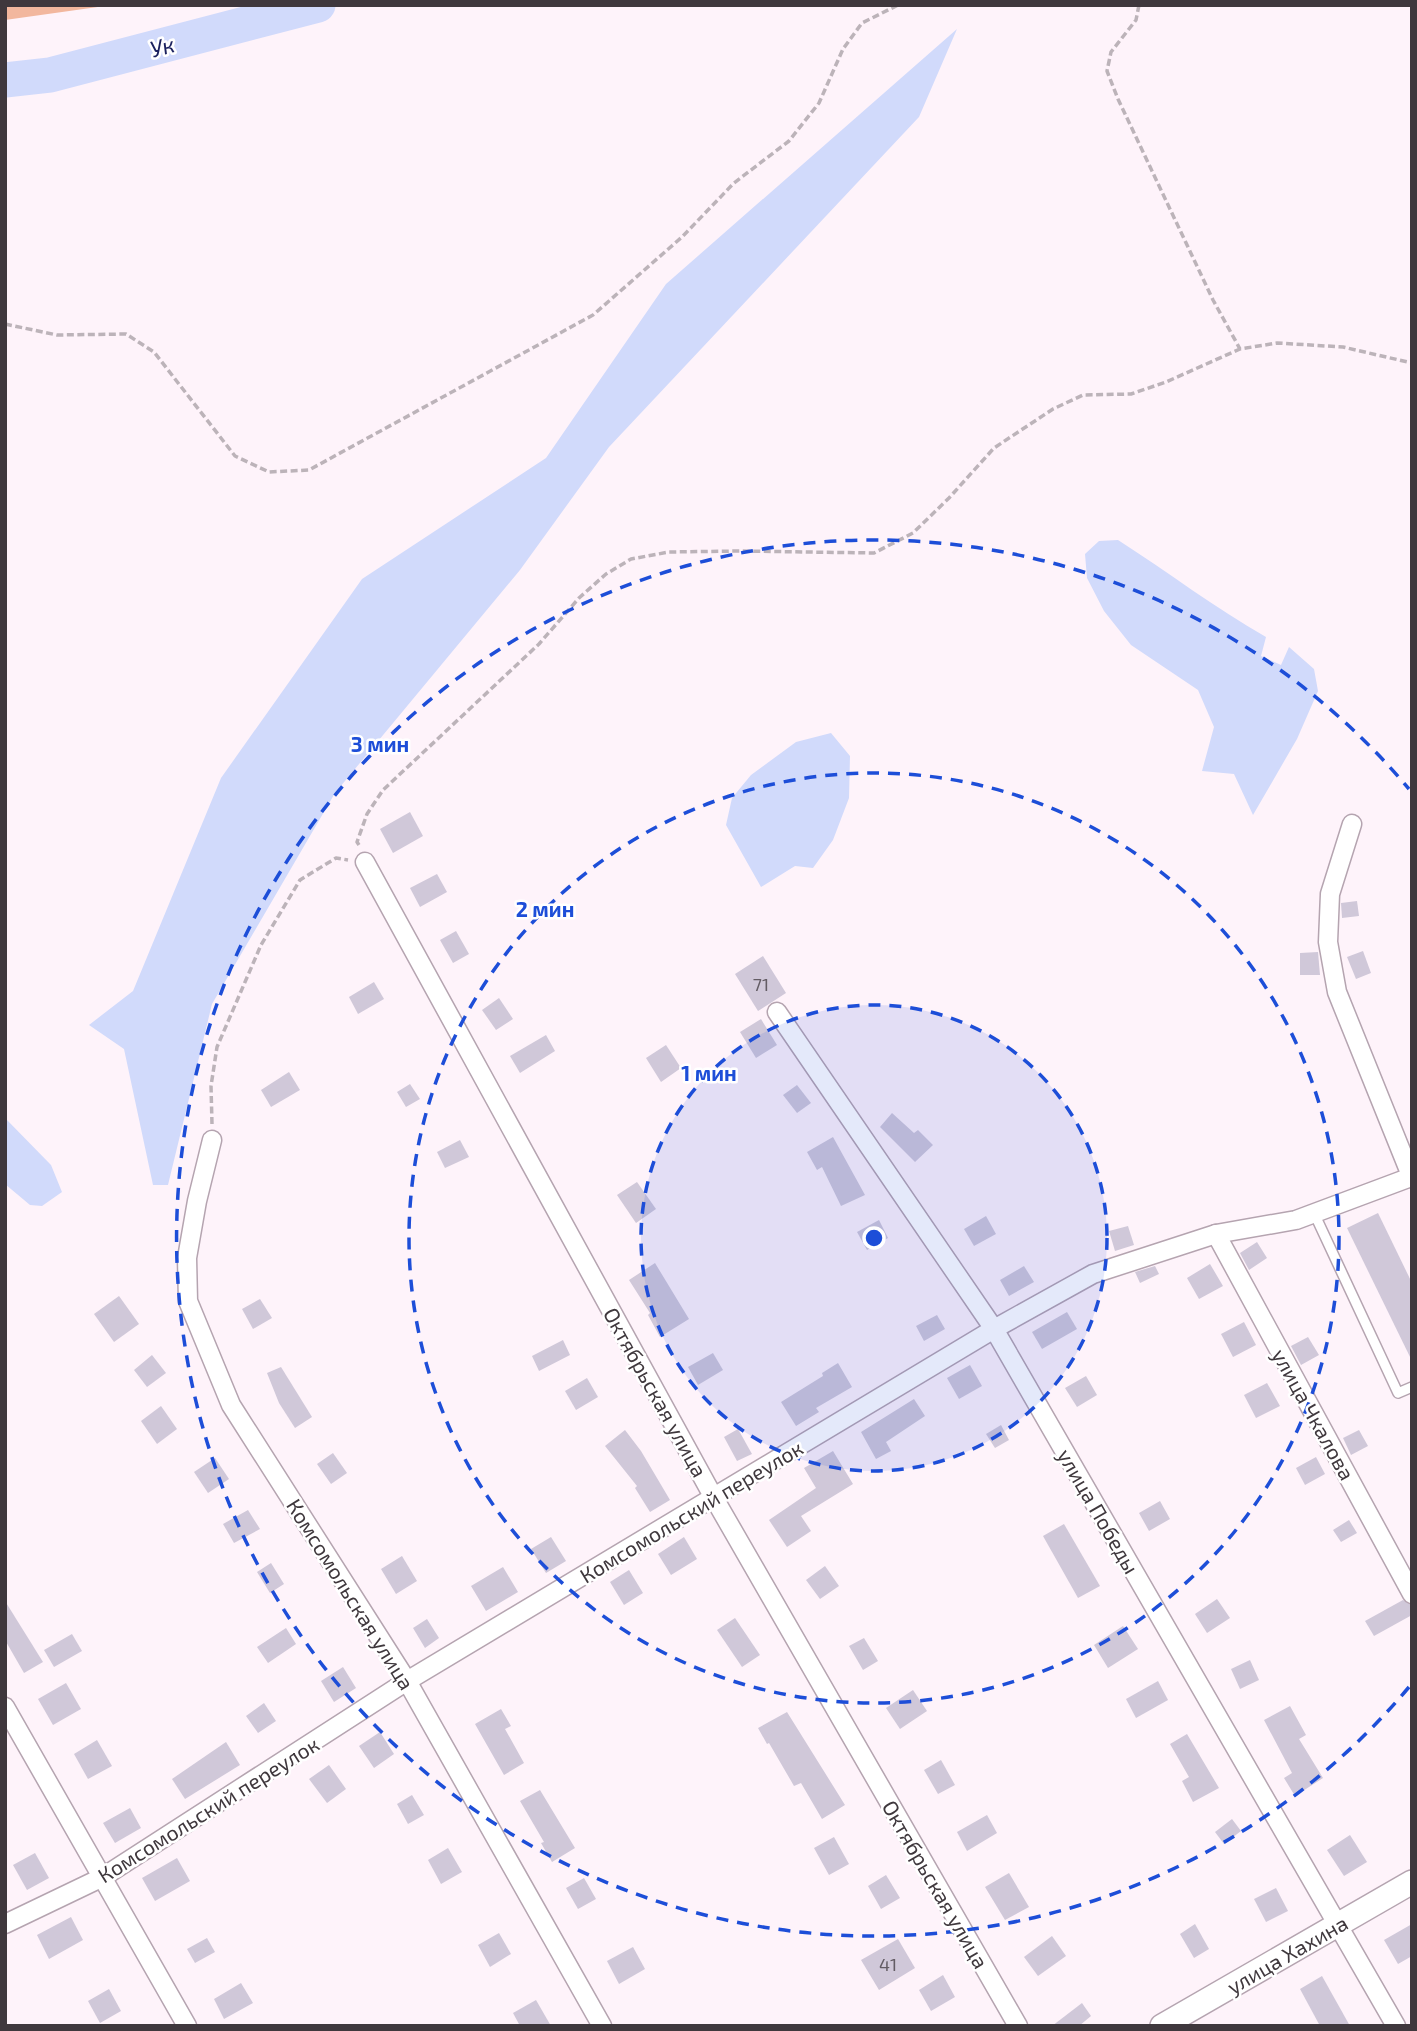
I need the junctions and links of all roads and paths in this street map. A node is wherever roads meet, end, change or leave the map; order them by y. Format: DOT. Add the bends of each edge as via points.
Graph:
graph roads {
  1 [pos="898,5"];
  2 [pos="1139,5"];
  3 [pos="5,324"];
  4 [pos="1240,349"];
  5 [pos="1412,363"];
  6 [pos="1352,824"];
  7 [pos="365,862"];
  8 [pos="777,1012"];
  9 [pos="212,1140"];
  10 [pos="1411,1177"];
  11 [pos="1314,1213"];
  12 [pos="1216,1234"];
  13 [pos="994,1329"];
  14 [pos="1412,1387"];
  15 [pos="713,1497"];
  16 [pos="1412,1594"];
  17 [pos="407,1681"];
  18 [pos="5,1707"];
  19 [pos="103,1878"];
  20 [pos="1412,1882"];
  21 [pos="5,1924"];
  22 [pos="1338,1924"];
  23 [pos="187,2026"];
  24 [pos="602,2026"];
  25 [pos="1018,2026"];
  26 [pos="1162,2026"];
  27 [pos="1396,2026"];
  1 -- 3 [label="path" via="862,23 843,49 819,103 789,141 734,183 682,237 593,315 309,470 269,472 235,456 153,352 125,334 57,335"];
  2 -- 4 [label="path" via="1136,20 1111,52 1107,71"];
  4 -- 5 [label="path" via="1277,342 1343,347"];
  4 -- 7 [label="path" via="1131,394 1083,395 1053,410 994,448 913,533 873,553 669,552 631,559 579,598 539,644 383,790 367,814 357,842"];
  6 -- 10 [label="street" via="1330,894 1328,942 1337,992"];
  7 -- 9 [label="path" via="336,858 300,880 261,945 217,1046 211,1086"];
  7 -- 15 [label="street, Октябрьская улица"];
  8 -- 13 [label="street, улица Победы"];
  9 -- 17 [label="street, Комсомольская улица" via="187,1258 188,1301 232,1405"];
  10 -- 11 [label="street, Комсомольский переулок"];
  11 -- 12 [label="street, Комсомольский переулок"];
  11 -- 14 [label="lane" via="1398,1394"];
  12 -- 13 [label="street, Комсомольский переулок" via="1093,1274"];
  12 -- 16 [label="street, улица Чкалова"];
  13 -- 15 [label="street, Комсомольский переулок"];
  13 -- 22 [label="street, улица Победы"];
  15 -- 17 [label="street, Комсомольский переулок"];
  15 -- 25 [label="street, Октябрьская улица"];
  17 -- 19 [label="street, Комсомольский переулок"];
  17 -- 24 [label="street, Комсомольская улица"];
  18 -- 19 [label="street"];
  19 -- 21 [label="street, Комсомольский переулок"];
  19 -- 23 [label="street"];
  20 -- 22 [label="street, улица Хахина"];
  22 -- 26 [label="street, улица Хахина"];
  22 -- 27 [label="street, улица Победы"];
}
